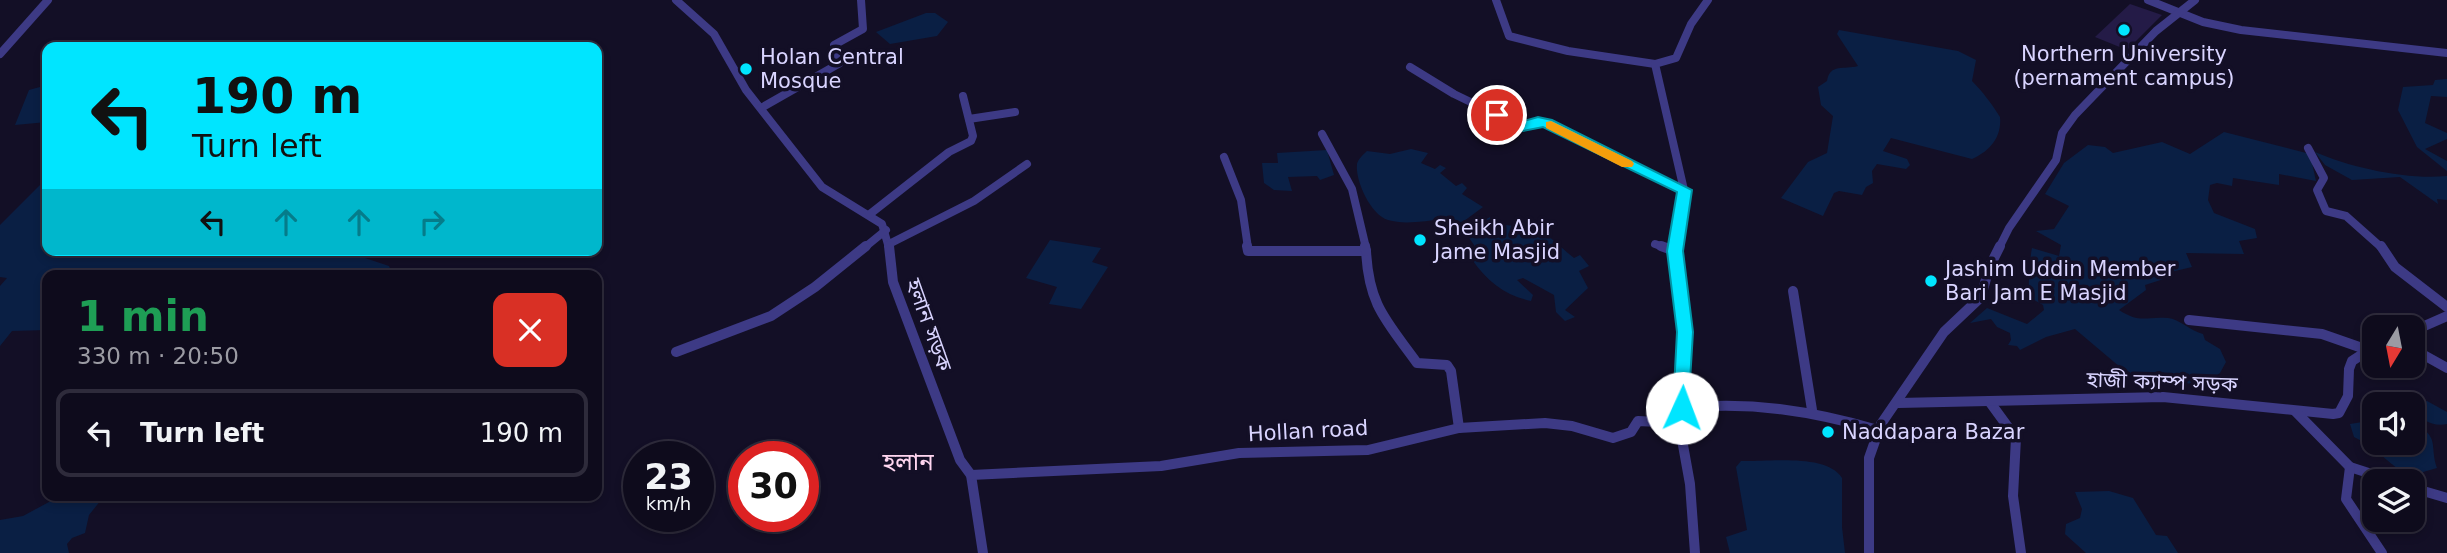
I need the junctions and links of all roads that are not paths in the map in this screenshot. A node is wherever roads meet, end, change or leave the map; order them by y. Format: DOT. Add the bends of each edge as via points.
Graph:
graph roads {
  1 [pos="48,0"];
  2 [pos="676,0"];
  3 [pos="861,0"];
  4 [pos="1496,0"];
  5 [pos="1708,0"];
  6 [pos="2148,0"];
  7 [pos="2195,0"];
  8 [pos="2179,12"];
  9 [pos="2447,53"];
  10 [pos="0,54"];
  11 [pos="1655,64"];
  12 [pos="1410,67"];
  13 [pos="963,96"];
  14 [pos="761,108"];
  15 [pos="1015,113"];
  16 [pos="970,119"];
  17 [pos="1322,134"];
  18 [pos="2308,148"];
  19 [pos="1224,157"];
  20 [pos="1027,164"];
  21 [pos="1684,190"];
  22 [pos="870,214"];
  23 [pos="886,230"];
  24 [pos="889,244"];
  25 [pos="1655,244"];
  26 [pos="1366,251"];
  27 [pos="1675,251"];
  28 [pos="1793,291"];
  29 [pos="2447,307"];
  30 [pos="2447,316"];
  31 [pos="2189,320"];
  32 [pos="2426,325"];
  33 [pos="2362,345"];
  34 [pos="676,352"];
  35 [pos="2362,353"];
  36 [pos="2426,356"];
  37 [pos="2447,368"];
  38 [pos="1989,401"];
  39 [pos="1898,403"];
  40 [pos="1682,408"];
  41 [pos="1812,410"];
  42 [pos="2295,411"];
  43 [pos="1679,423"];
  44 [pos="1460,428"];
  45 [pos="1878,430"];
  46 [pos="2350,467"];
  47 [pos="2362,471"];
  48 [pos="971,475"];
  49 [pos="2425,492"];
  50 [pos="2447,498"];
  51 [pos="983,553"];
  52 [pos="1695,553"];
  53 [pos="1869,553"];
  54 [pos="2021,553"];
  55 [pos="2382,553"];
  1 -- 10 [label="street"];
  2 -- 14 [label="street" via="714,34"];
  3 -- 14 [label="street" via="863,29 834,45 840,63"];
  4 -- 11 [label="street" via="1509,37"];
  5 -- 11 [label="street" via="1690,24 1676,58"];
  6 -- 8 [label="street"];
  7 -- 8 [label="street"];
  8 -- 9 [label="street" via="2241,30"];
  8 -- 39 [label="street" via="2109,78 2062,133 2056,160 2009,228 1981,296 1944,332"];
  11 -- 21 [label="street"];
  12 -- 21 [label="street" via="1518,125 1547,123"];
  13 -- 16 [label="street"];
  14 -- 22 [label="street" via="822,187"];
  15 -- 16 [label="street"];
  16 -- 22 [label="street" via="971,141 949,152"];
  17 -- 26 [label="street" via="1343,163 1364,227"];
  18 -- 29 [label="street" via="2323,178 2317,190 2326,211 2346,216 2377,241 2395,267"];
  19 -- 26 [label="street" via="1241,200 1248,251"];
  20 -- 24 [label="street" via="974,201"];
  21 -- 27 [label="street"];
  22 -- 23 [label="street"];
  23 -- 24 [label="street, হলান সড়ক"];
  23 -- 34 [label="street" via="771,316"];
  24 -- 48 [label="street, হলান সড়ক" via="893,282 960,460"];
  25 -- 27 [label="street"];
  26 -- 44 [label="street" via="1367,281 1374,300 1406,348 1418,363 1447,365 1451,371"];
  27 -- 40 [label="street" via="1685,332"];
  28 -- 41 [label="street"];
  30 -- 32 [label="street"];
  31 -- 33 [label="street" via="2322,334"];
  35 -- 42 [label="street, হাজী ক্যাম্প সড়ক" via="2346,369 2346,404 2339,413"];
  36 -- 37 [label="street"];
  38 -- 39 [label="street, হাজী ক্যাম্প সড়ক"];
  38 -- 42 [label="street, হাজী ক্যাম্প সড়ক" via="2163,397"];
  38 -- 54 [label="street" via="2016,438 2013,496"];
  39 -- 45 [label="street"];
  40 -- 41 [label="street" via="1719,403"];
  40 -- 43 [label="street"];
  41 -- 45 [label="street"];
  42 -- 46 [label="street"];
  43 -- 44 [label="street, Hollan road" via="1638,421 1631,432 1613,438 1545,423"];
  43 -- 52 [label="street"];
  44 -- 48 [label="street, Hollan road" via="1368,450 1239,453 1161,466"];
  45 -- 53 [label="street" via="1869,458"];
  46 -- 47 [label="street"];
  46 -- 55 [label="street" via="2346,499"];
  48 -- 51 [label="street, হলান সড়ক"];
  49 -- 50 [label="street"];
}
